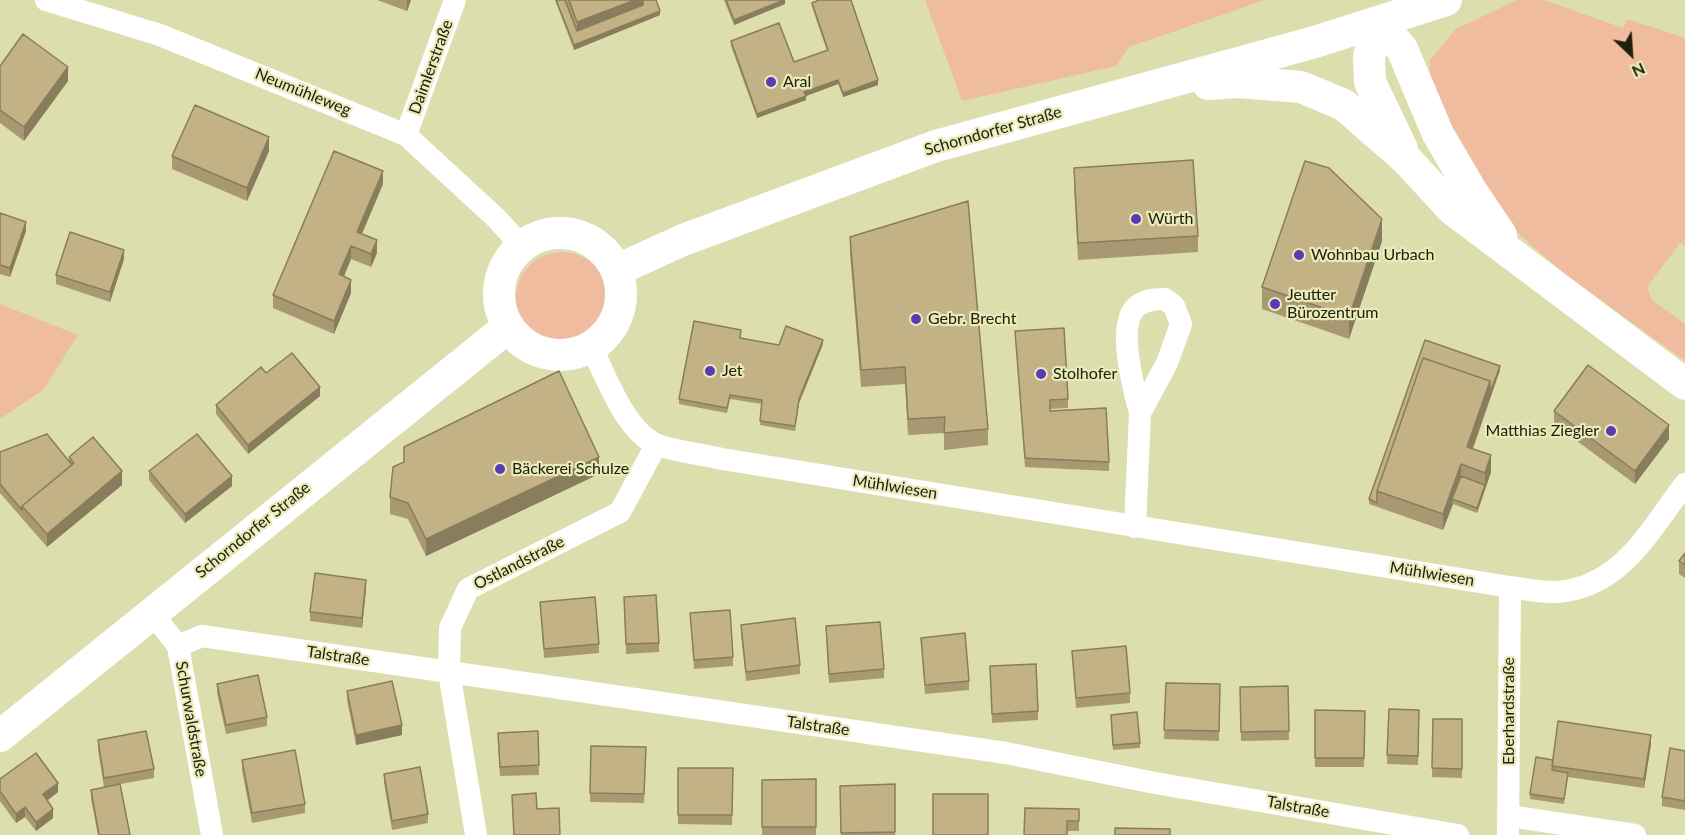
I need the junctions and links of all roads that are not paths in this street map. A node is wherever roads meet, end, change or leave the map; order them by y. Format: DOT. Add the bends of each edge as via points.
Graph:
graph roads {
  1 [pos="46,0"];
  2 [pos="455,0"];
  3 [pos="1446,0"];
  4 [pos="1380,23"];
  5 [pos="1154,88"];
  6 [pos="406,135"];
  7 [pos="1407,160"];
  8 [pos="522,246"];
  9 [pos="1518,260"];
  10 [pos="617,270"];
  11 [pos="508,327"];
  12 [pos="591,346"];
  13 [pos="1685,384"];
  14 [pos="1140,413"];
  15 [pos="656,445"];
  16 [pos="1685,484"];
  17 [pos="1135,526"];
  18 [pos="1510,587"];
  19 [pos="151,612"];
  20 [pos="178,646"];
  21 [pos="450,672"];
  22 [pos="0,736"];
  23 [pos="1508,826"];
  24 [pos="212,835"];
  25 [pos="476,835"];
  26 [pos="1458,835"];
  27 [pos="1635,835"];
  1 -- 6 [label="street, Neumühleweg" via="160,35"];
  2 -- 6 [label="street, Daimlerstraße"];
  3 -- 4 [label="street, Schorndorfer Straße"];
  4 -- 5 [label="street, Schorndorfer Straße"];
  4 -- 7 [label="street" via="1369,56 1370,82"];
  4 -- 9 [label="street" via="1402,49 1438,134"];
  5 -- 7 [label="street" via="1239,82 1301,87 1344,105"];
  5 -- 10 [label="street, Schorndorfer Straße" via="936,146 683,240"];
  6 -- 8 [label="street, Neumühleweg"];
  7 -- 9 [label="street" via="1452,209"];
  8 -- 10 [label="street" via="555,233 573,234 604,251"];
  8 -- 11 [label="street" via="502,275 501,311"];
  9 -- 13 [label="street"];
  10 -- 12 [label="street" via="621,306 614,325"];
  11 -- 12 [label="street" via="526,346 551,355 577,353"];
  11 -- 19 [label="street, Schorndorfer Straße"];
  12 -- 15 [label="street" via="623,411 640,434"];
  14 -- 17 [label="street"];
  15 -- 17 [label="street, Mühlwiesen"];
  15 -- 21 [label="street, Ostlandstraße" via="620,512 468,589 450,628"];
  16 -- 18 [label="street, Mühlwiesen" via="1622,566 1592,584 1556,592"];
  17 -- 18 [label="street, Mühlwiesen"];
  18 -- 23 [label="street, Eberhardstraße"];
  19 -- 20 [label="street, Schurwaldstraße"];
  19 -- 22 [label="street, Schorndorfer Straße"];
  20 -- 21 [label="street, Talstraße" via="202,636"];
  20 -- 24 [label="street, Schurwaldstraße"];
  21 -- 25 [label="street, Ostlandstraße"];
  21 -- 26 [label="street, Talstraße" via="1006,753"];
  23 -- 27 [label="street"];
}
